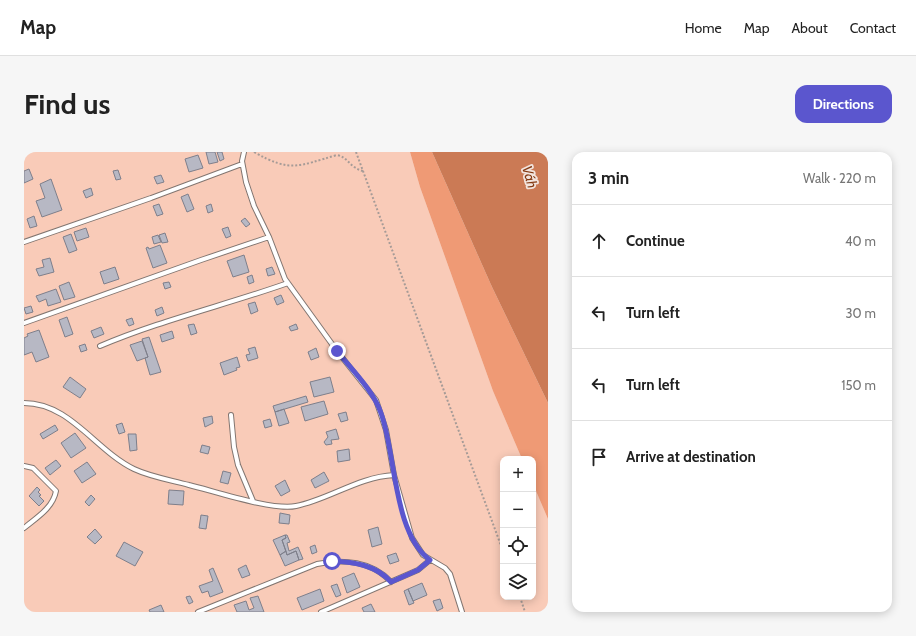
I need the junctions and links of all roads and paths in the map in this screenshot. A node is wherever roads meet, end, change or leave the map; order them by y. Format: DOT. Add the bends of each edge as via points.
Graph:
graph roads {
  1 [pos="244,152"];
  2 [pos="254,152"];
  3 [pos="356,152"];
  4 [pos="242,164"];
  5 [pos="364,171"];
  6 [pos="269,237"];
  7 [pos="24,242"];
  8 [pos="288,283"];
  9 [pos="24,323"];
  10 [pos="100,346"];
  11 [pos="24,402"];
  12 [pos="231,415"];
  13 [pos="24,466"];
  14 [pos="394,475"];
  15 [pos="253,501"];
  16 [pos="24,528"];
  17 [pos="500,543"];
  18 [pos="430,560"];
  19 [pos="391,582"];
  20 [pos="521,600"];
  21 [pos="198,612"];
  22 [pos="321,612"];
  23 [pos="462,612"];
  24 [pos="526,612"];
  1 -- 4 [label="lane"];
  2 -- 5 [label="path" via="274,163 292,167 337,155 355,169"];
  3 -- 5 [label="path"];
  4 -- 6 [label="lane" via="254,206"];
  4 -- 7 [label="lane"];
  5 -- 17 [label="path"];
  6 -- 8 [label="lane"];
  6 -- 9 [label="lane"];
  8 -- 10 [label="lane"];
  8 -- 14 [label="lane" via="376,400 386,430"];
  11 -- 15 [label="lane" via="50,407 134,469"];
  12 -- 15 [label="lane" via="238,465"];
  13 -- 16 [label="lane" via="33,468 56,491 50,506"];
  14 -- 15 [label="lane" via="371,478 296,506 284,507"];
  14 -- 18 [label="lane" via="412,538 417,548"];
  18 -- 19 [label="lane" via="418,570"];
  18 -- 23 [label="lane" via="450,574"];
  19 -- 21 [label="lane" via="380,571 372,568 345,561 332,561 317,564"];
  19 -- 22 [label="lane"];
  20 -- 24 [label="path"];
}
